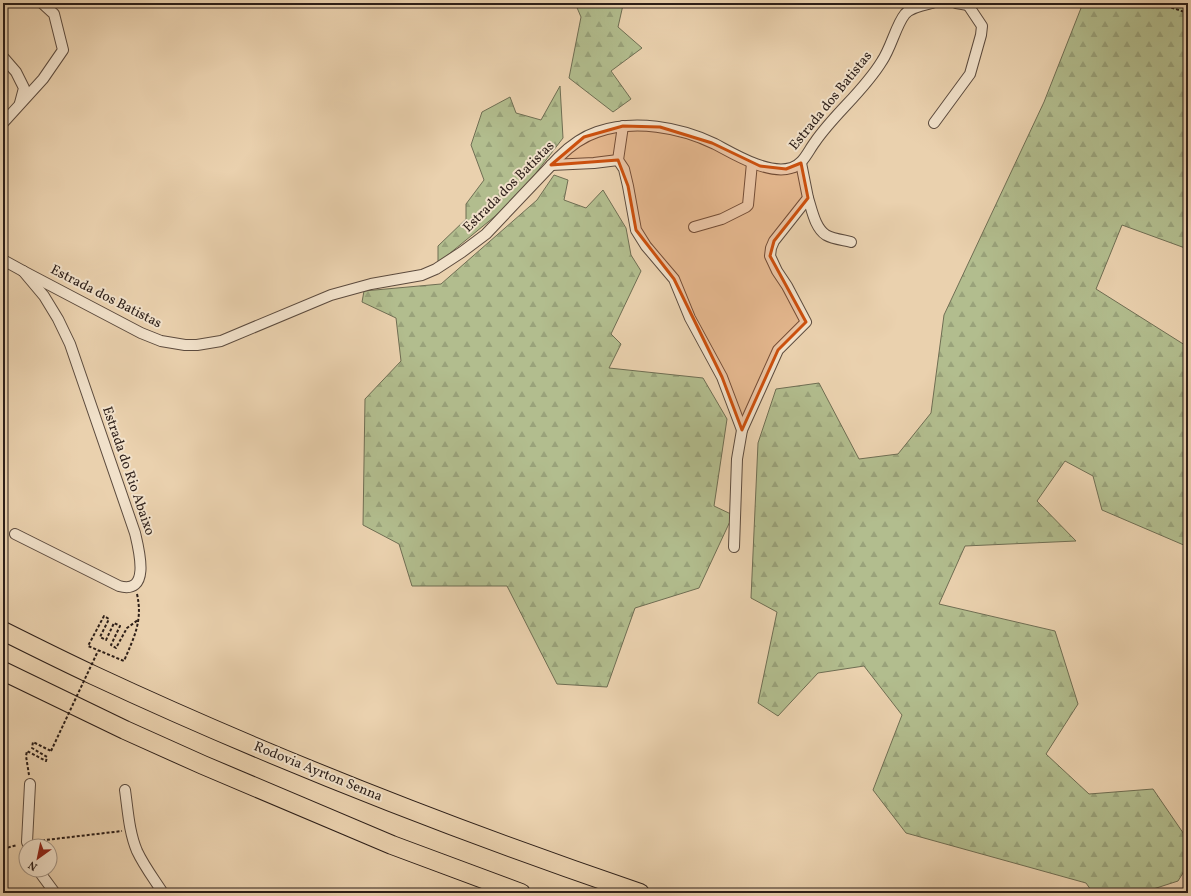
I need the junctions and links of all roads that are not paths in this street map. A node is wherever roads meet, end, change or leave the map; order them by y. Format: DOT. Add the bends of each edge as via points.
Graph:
graph roads {
  1 [pos="42,3"];
  2 [pos="932,3"];
  3 [pos="956,3"];
  4 [pos="970,4"];
  5 [pos="3,57"];
  6 [pos="20,105"];
  7 [pos="3,123"];
  8 [pos="934,123"];
  9 [pos="623,126"];
  10 [pos="618,160"];
  11 [pos="752,163"];
  12 [pos="800,163"];
  13 [pos="551,165"];
  14 [pos="808,198"];
  15 [pos="694,227"];
  16 [pos="850,242"];
  17 [pos="3,260"];
  18 [pos="23,271"];
  19 [pos="742,430"];
  20 [pos="15,534"];
  21 [pos="734,548"];
  22 [pos="3,631"];
  23 [pos="3,672"];
  24 [pos="30,784"];
  25 [pos="125,790"];
  26 [pos="28,838"];
  27 [pos="44,878"];
  28 [pos="55,893"];
  29 [pos="163,893"];
  30 [pos="521,893"];
  31 [pos="640,893"];
  1 -- 6 [label="street" via="54,14 64,50"];
  2 -- 12 [label="street, Estrada dos Batistas" via="912,8 905,14 876,70 825,127"];
  3 -- 4 [label="street"];
  4 -- 8 [label="street" via="982,26 982,35 970,74"];
  5 -- 6 [label="street" via="16,72 24,88"];
  6 -- 7 [label="street"];
  9 -- 10 [label="street"];
  9 -- 11 [label="street, Estrada dos Batistas" via="660,127 682,132 712,143"];
  9 -- 13 [label="street, Estrada dos Batistas" via="584,137"];
  10 -- 13 [label="street"];
  10 -- 19 [label="street" via="624,169 636,230 674,279 690,318 722,377"];
  11 -- 12 [label="street, Estrada dos Batistas" via="779,169 792,168"];
  11 -- 15 [label="street" via="748,205 722,219"];
  12 -- 14 [label="street"];
  13 -- 18 [label="street, Estrada dos Batistas" via="486,234 436,269 422,275 371,284 331,295 221,341 185,345 161,341"];
  14 -- 16 [label="street" via="822,231 832,238"];
  14 -- 19 [label="street" via="774,241 770,256 806,322 778,350"];
  17 -- 18 [label="street, Estrada do Rio Abaixo"];
  18 -- 20 [label="street, Estrada do Rio Abaixo" via="44,296 70,344 135,533 141,559 139,579 131,588 119,586"];
  19 -- 21 [label="street" via="737,459"];
  22 -- 31 [label="highway, Rodovia Ayrton Senna" via="93,675 260,749 457,828"];
  23 -- 30 [label="highway" via="203,765 392,845"];
  24 -- 26 [label="street"];
  25 -- 29 [label="street" via="137,850"];
  27 -- 28 [label="street"];
}
